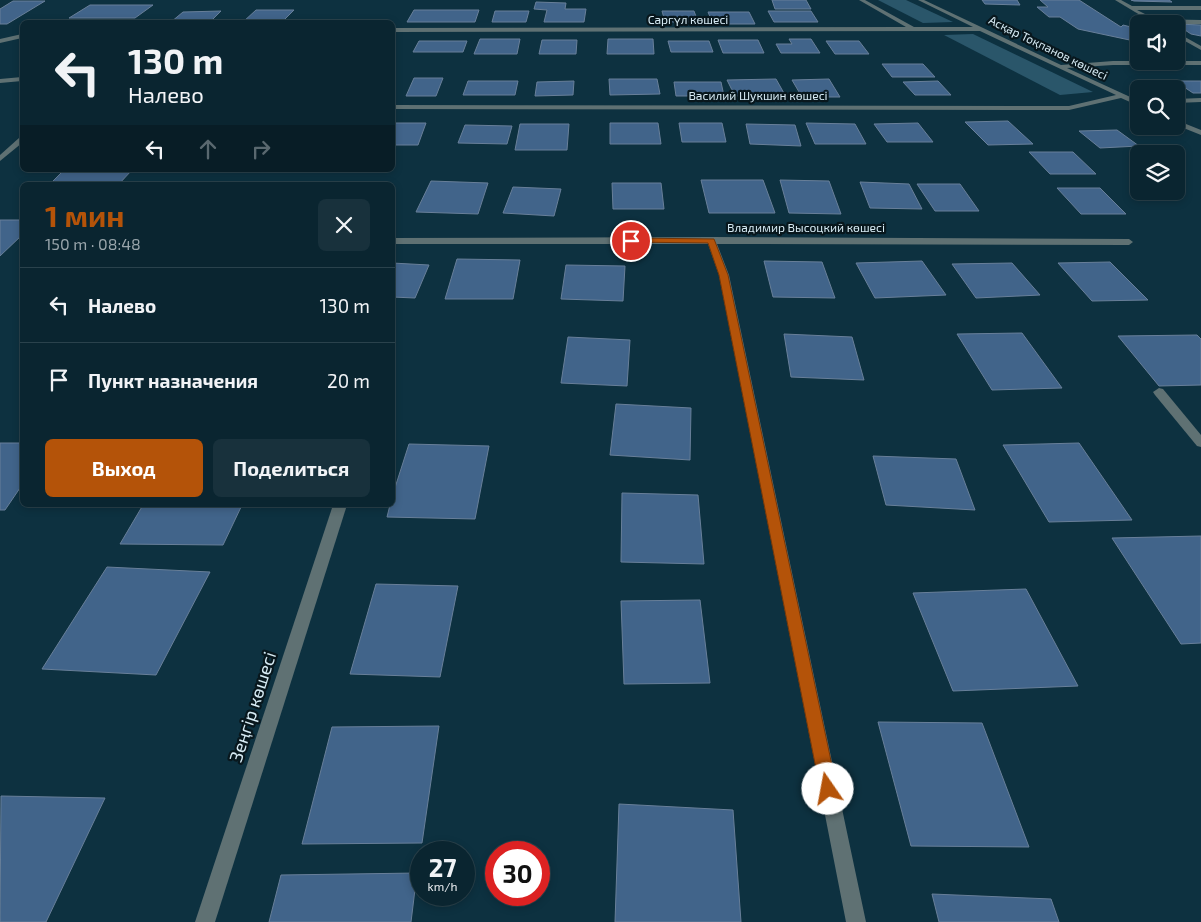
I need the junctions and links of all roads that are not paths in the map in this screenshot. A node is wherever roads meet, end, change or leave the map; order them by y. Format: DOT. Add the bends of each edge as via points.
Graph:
graph roads {
  1 [pos="861,0"];
  2 [pos="920,0"];
  3 [pos="1117,0"];
  4 [pos="1131,8"];
  5 [pos="1201,8"];
  6 [pos="1143,15"];
  7 [pos="1185,22"];
  8 [pos="1201,22"];
  9 [pos="914,29"];
  10 [pos="984,29"];
  11 [pos="395,30"];
  12 [pos="20,36"];
  13 [pos="1185,39"];
  14 [pos="0,41"];
  15 [pos="1201,48"];
  16 [pos="1201,63"];
  17 [pos="1060,66"];
  18 [pos="20,79"];
  19 [pos="0,81"];
  20 [pos="1122,96"];
  21 [pos="1130,99"];
  22 [pos="1201,100"];
  23 [pos="1185,101"];
  24 [pos="395,107"];
  25 [pos="1185,126"];
  26 [pos="1201,133"];
  27 [pos="20,142"];
  28 [pos="0,159"];
  29 [pos="711,240"];
  30 [pos="395,241"];
  31 [pos="1129,242"];
  32 [pos="1159,392"];
  33 [pos="1201,443"];
  34 [pos="339,507"];
  35 [pos="205,922"];
  36 [pos="856,922"];
  1 -- 9 [label="street"];
  2 -- 10 [label="street, Асқар Тоқпанов көшесі"];
  3 -- 4 [label="street"];
  4 -- 5 [label="street"];
  4 -- 6 [label="street"];
  7 -- 8 [label="street"];
  9 -- 10 [label="street, Саргүл көшесі"];
  9 -- 11 [label="street, Саргүл көшесі"];
  10 -- 17 [label="street, Асқар Тоқпанов көшесі"];
  12 -- 14 [label="street"];
  13 -- 15 [label="street"];
  16 -- 17 [label="street"];
  17 -- 20 [label="street, Асқар Тоқпанов көшесі"];
  18 -- 19 [label="street"];
  20 -- 21 [label="street, Асқар Тоқпанов көшесі"];
  20 -- 24 [label="street, Василий Шукшин көшесі" via="1069,108"];
  22 -- 23 [label="street"];
  25 -- 26 [label="street"];
  27 -- 28 [label="street"];
  29 -- 30 [label="street, Владимир Высоцкий көшесі"];
  29 -- 31 [label="street, Владимир Высоцкий көшесі"];
  29 -- 36 [label="street" via="724,275"];
  32 -- 33 [label="street"];
  34 -- 35 [label="street, Зеңгір көшесі"];
}
